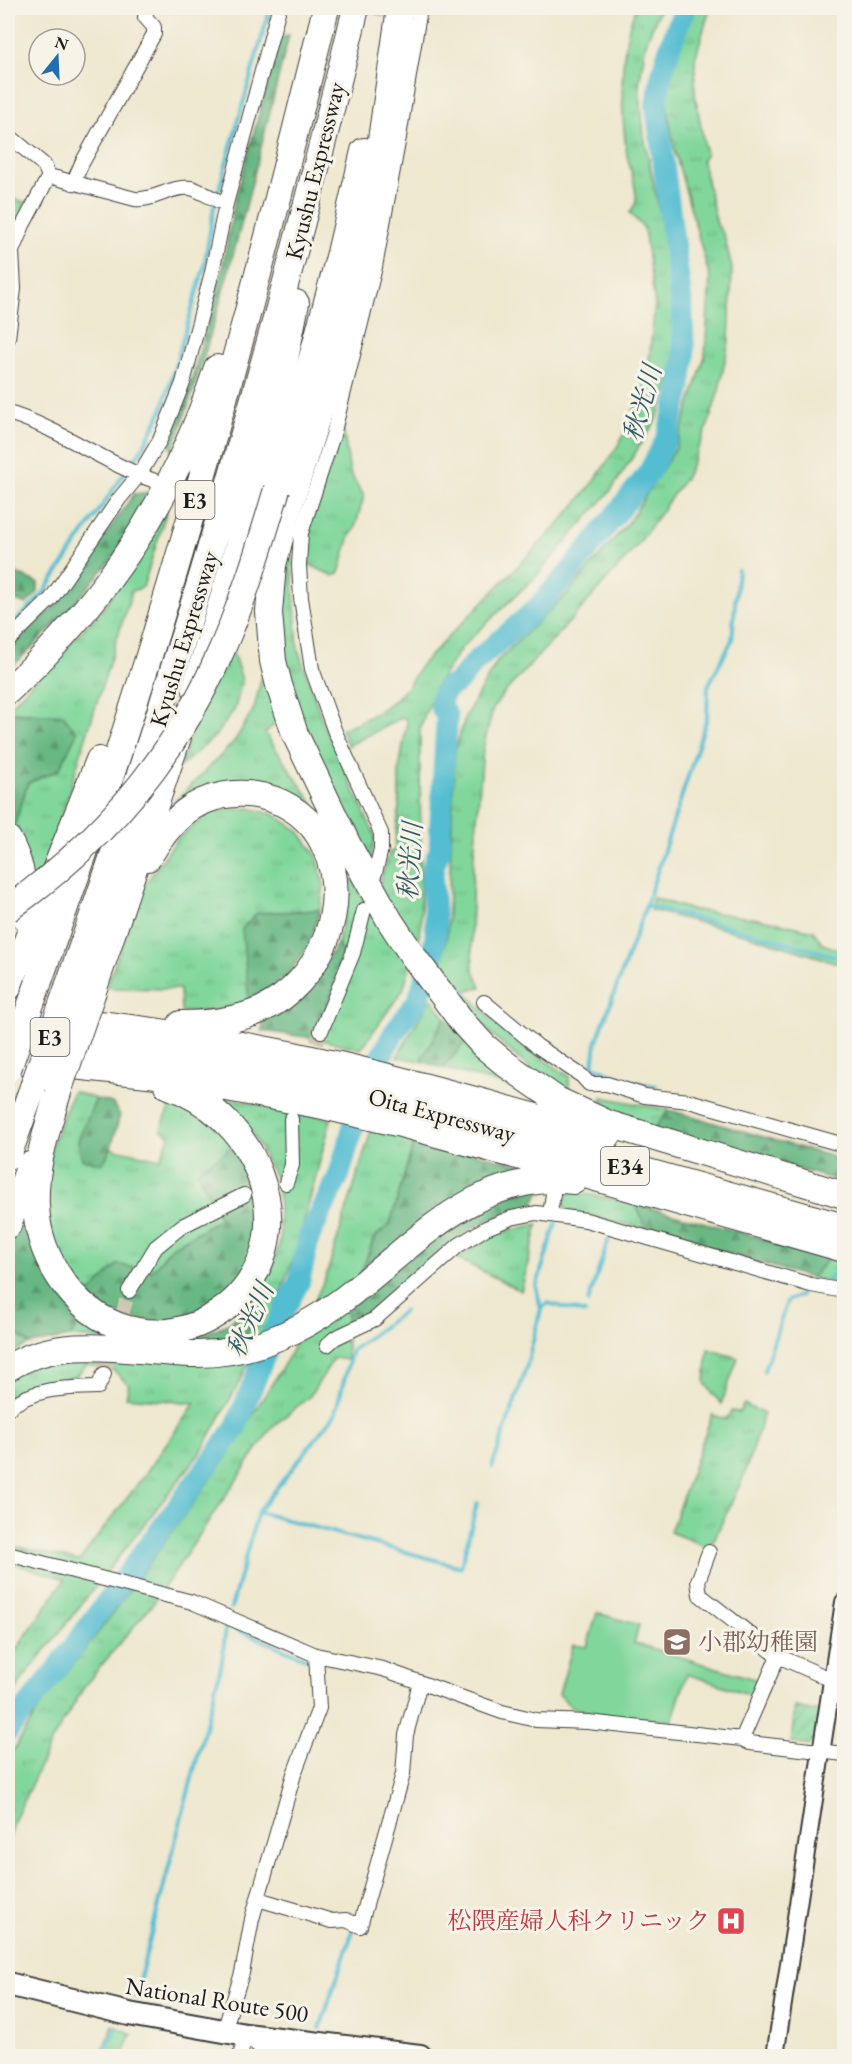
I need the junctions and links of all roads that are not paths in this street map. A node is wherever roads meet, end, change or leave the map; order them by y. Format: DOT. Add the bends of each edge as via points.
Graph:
graph roads {
  1 [pos="147,8"];
  2 [pos="279,8"];
  3 [pos="318,8"];
  4 [pos="326,8"];
  5 [pos="356,8"];
  6 [pos="409,11"];
  7 [pos="337,87"];
  8 [pos="8,135"];
  9 [pos="49,176"];
  10 [pos="73,183"];
  11 [pos="225,204"];
  12 [pos="8,338"];
  13 [pos="8,413"];
  14 [pos="130,471"];
  15 [pos="155,481"];
  16 [pos="187,528"];
  17 [pos="8,641"];
  18 [pos="8,691"];
  19 [pos="8,839"];
  20 [pos="375,873"];
  21 [pos="8,909"];
  22 [pos="364,910"];
  23 [pos="8,991"];
  24 [pos="93,991"];
  25 [pos="484,1002"];
  26 [pos="8,1014"];
  27 [pos="104,1024"];
  28 [pos="165,1025"];
  29 [pos="26,1030"];
  30 [pos="321,1031"];
  31 [pos="9,1064"];
  32 [pos="332,1078"];
  33 [pos="59,1089"];
  34 [pos="409,1097"];
  35 [pos="291,1119"];
  36 [pos="844,1145"];
  37 [pos="8,1156"];
  38 [pos="286,1183"];
  39 [pos="553,1194"];
  40 [pos="244,1195"];
  41 [pos="844,1196"];
  42 [pos="844,1202"];
  43 [pos="681,1203"];
  44 [pos="550,1214"];
  45 [pos="8,1225"];
  46 [pos="842,1241"];
  47 [pos="129,1291"];
  48 [pos="844,1291"];
  49 [pos="327,1345"];
  50 [pos="8,1368"];
  51 [pos="104,1374"];
  52 [pos="8,1409"];
  53 [pos="709,1552"];
  54 [pos="8,1554"];
  55 [pos="844,1602"];
  56 [pos="316,1655"];
  57 [pos="778,1656"];
  58 [pos="832,1680"];
  59 [pos="420,1683"];
  60 [pos="742,1739"];
  61 [pos="821,1751"];
  62 [pos="844,1754"];
  63 [pos="258,1899"];
  64 [pos="8,1984"];
  65 [pos="224,2031"];
  66 [pos="246,2035"];
  67 [pos="240,2056"];
  68 [pos="281,2056"];
  69 [pos="420,2056"];
  70 [pos="775,2056"];
  1 -- 10 [label="street" via="145,17 154,27 154,34"];
  2 -- 11 [label="street"];
  3 -- 18 [label="highway" via="223,349 175,474 137,540 93,601"];
  4 -- 16 [label="highway, Kyushu Expressway / E3" via="266,248"];
  5 -- 7 [label="highway, Kyushu Expressway / E3"];
  6 -- 20 [label="street" via="399,137 375,267 333,435 297,531 301,598 312,669 335,732 381,833"];
  6 -- 21 [label="highway, bridge" via="277,489 251,573 213,670 162,757 128,801 81,851"];
  6 -- 41 [label="highway" via="365,236 326,388 278,542 270,589 273,661 295,734 348,845 390,921 484,1046 557,1100 593,1117 640,1135"];
  7 -- 24 [label="highway" via="288,344 252,491 203,663"];
  7 -- 37 [label="highway, Kyushu Expressway / E3, bridge" via="216,534 147,757"];
  8 -- 9 [label="street" via="44,165"];
  9 -- 10 [label="street"];
  9 -- 12 [label="street" via="12,251 14,289"];
  10 -- 11 [label="street" via="146,200 184,187 195,188"];
  11 -- 14 [label="street" via="183,383 160,440"];
  13 -- 14 [label="street" via="28,419"];
  14 -- 15 [label="street"];
  14 -- 17 [label="street" via="118,499 51,599"];
  16 -- 23 [label="highway"];
  16 -- 31 [label="highway, Kyushu Expressway / E3, bridge" via="117,755"];
  19 -- 23 [label="highway" via="20,866 25,901"];
  22 -- 30 [label="street" via="352,953"];
  23 -- 28 [label="highway"];
  24 -- 28 [label="highway" via="146,861 171,825 199,803 231,794 263,796 295,809 321,839 334,876 332,921 314,963 290,991 260,1010 223,1021"];
  24 -- 33 [label="highway, bridge"];
  25 -- 36 [label="street" via="537,1046 582,1076 585,1089 607,1084 645,1096 689,1101"];
  26 -- 29 [label="highway, E34"];
  27 -- 28 [label="highway"];
  27 -- 29 [label="highway, Oita Expressway / E34"];
  27 -- 32 [label="highway, Oita Expressway / E34" via="244,1046"];
  28 -- 32 [label="highway" via="247,1038"];
  29 -- 32 [label="highway, Oita Expressway / E34"];
  31 -- 32 [label="highway" via="108,1068 203,1082"];
  31 -- 33 [label="highway" via="107,1073 164,1084 213,1109 238,1134 262,1179 268,1226 258,1269 229,1306 186,1328 149,1332 100,1317 70,1292 42,1243 36,1206 39,1167"];
  32 -- 34 [label="highway, Oita Expressway / E34"];
  33 -- 45 [label="highway"];
  34 -- 42 [label="highway, Oita Expressway / E34" via="532,1116"];
  34 -- 43 [label="highway"];
  34 -- 46 [label="highway, Oita Expressway / E34"];
  35 -- 38 [label="street" via="292,1165"];
  39 -- 44 [label="street"];
  40 -- 47 [label="street" via="182,1226 156,1247"];
  43 -- 46 [label="highway"];
  43 -- 50 [label="highway" via="588,1182 549,1180 513,1184 481,1196 449,1215 352,1293 316,1319 281,1337 232,1352 190,1354 81,1347 44,1352"];
  44 -- 48 [label="street" via="586,1220"];
  44 -- 49 [label="street" via="510,1218 486,1228 459,1245 375,1319"];
  51 -- 52 [label="street" via="98,1387 51,1388 15,1402"];
  53 -- 57 [label="street" via="698,1581 700,1595"];
  54 -- 56 [label="street" via="208,1608"];
  55 -- 58 [label="street"];
  56 -- 59 [label="street" via="382,1669"];
  56 -- 63 [label="street" via="319,1708 294,1774"];
  57 -- 58 [label="street"];
  57 -- 60 [label="street"];
  58 -- 61 [label="street"];
  59 -- 60 [label="street" via="536,1720"];
  59 -- 63 [label="street" via="406,1735 404,1774 360,1926 346,1920 332,1922"];
  60 -- 61 [label="street"];
  61 -- 62 [label="street"];
  61 -- 70 [label="street"];
  63 -- 65 [label="street"];
  64 -- 65 [label="highway, National Route 500" via="129,2014"];
  65 -- 66 [label="highway, National Route 500"];
  66 -- 67 [label="street"];
  66 -- 68 [label="street" via="263,2050"];
  66 -- 69 [label="highway, National Route 500"];
}
